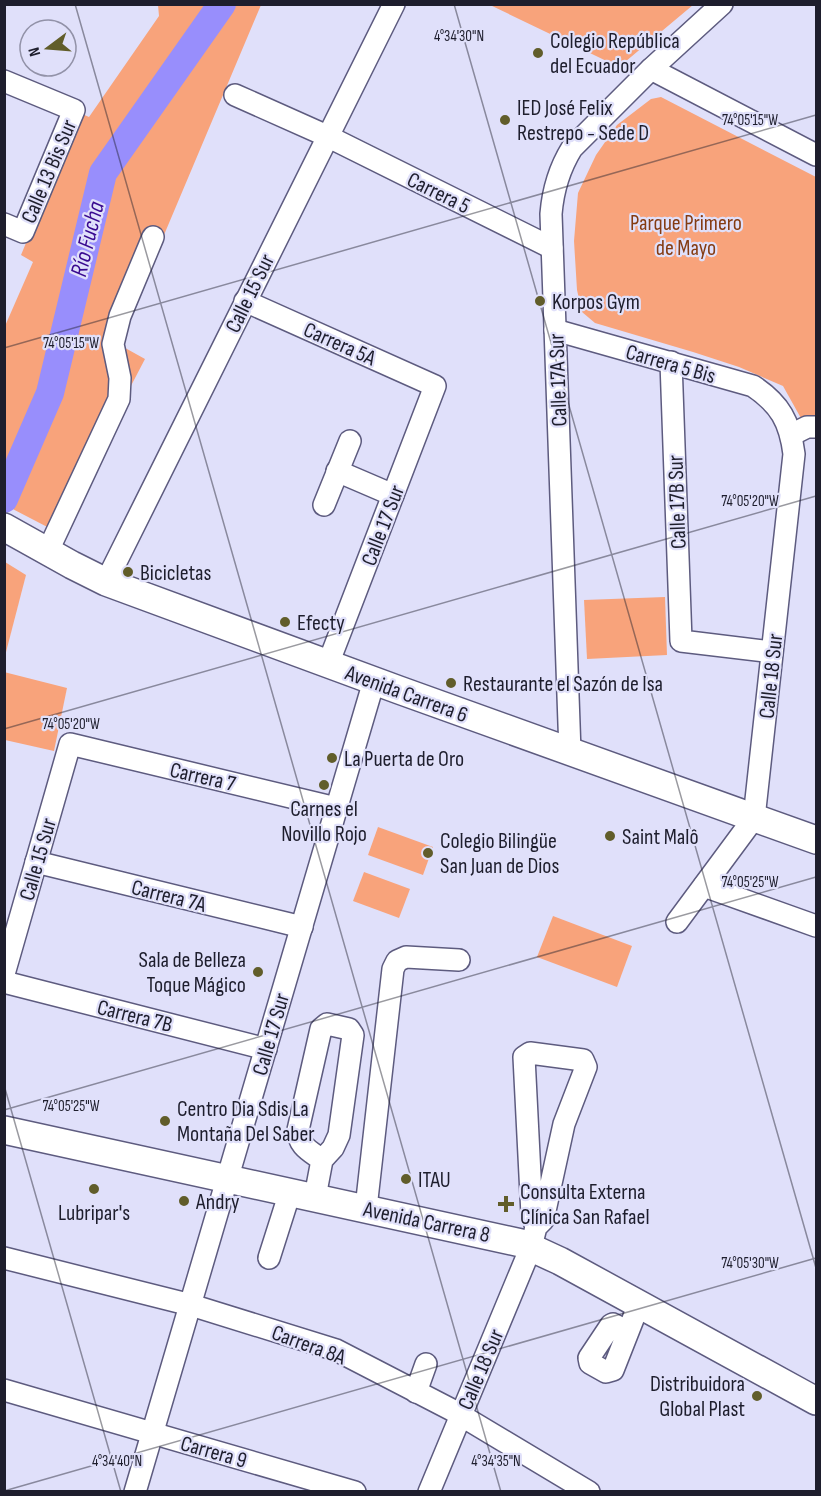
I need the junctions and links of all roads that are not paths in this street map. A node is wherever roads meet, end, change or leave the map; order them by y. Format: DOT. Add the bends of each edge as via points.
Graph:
graph roads {
  1 [pos="394,4"];
  2 [pos="722,4"];
  3 [pos="651,69"];
  4 [pos="4,81"];
  5 [pos="235,95"];
  6 [pos="327,136"];
  7 [pos="816,155"];
  8 [pos="14,228"];
  9 [pos="153,237"];
  10 [pos="552,248"];
  11 [pos="245,301"];
  12 [pos="555,330"];
  13 [pos="671,362"];
  14 [pos="435,386"];
  15 [pos="779,409"];
  16 [pos="816,427"];
  17 [pos="791,435"];
  18 [pos="350,441"];
  19 [pos="337,471"];
  20 [pos="393,495"];
  21 [pos="324,505"];
  22 [pos="6,528"];
  23 [pos="45,550"];
  24 [pos="106,582"];
  25 [pos="772,652"];
  26 [pos="328,664"];
  27 [pos="374,681"];
  28 [pos="70,744"];
  29 [pos="570,752"];
  30 [pos="336,808"];
  31 [pos="754,818"];
  32 [pos="816,840"];
  33 [pos="36,862"];
  34 [pos="704,886"];
  35 [pos="677,922"];
  36 [pos="816,926"];
  37 [pos="302,927"];
  38 [pos="459,960"];
  39 [pos="4,974"];
  40 [pos="4,982"];
  41 [pos="266,1049"];
  42 [pos="4,1130"];
  43 [pos="322,1160"];
  44 [pos="228,1178"];
  45 [pos="302,1194"];
  46 [pos="366,1208"];
  47 [pos="534,1237"];
  48 [pos="4,1258"];
  49 [pos="269,1258"];
  50 [pos="639,1304"];
  51 [pos="190,1305"];
  52 [pos="628,1332"];
  53 [pos="426,1364"];
  54 [pos="4,1390"];
  55 [pos="416,1392"];
  56 [pos="816,1401"];
  57 [pos="460,1416"];
  58 [pos="153,1433"];
  59 [pos="135,1491"];
  60 [pos="355,1491"];
  61 [pos="429,1491"];
  62 [pos="589,1491"];
  1 -- 6 [label="street, Calle 15 Sur"];
  2 -- 3 [label="street, Calle 17A Sur"];
  3 -- 7 [label="street"];
  3 -- 10 [label="street, Calle 17A Sur" via="584,135 564,161 552,201"];
  4 -- 8 [label="street, Calle 13 Bis Sur" via="74,110"];
  5 -- 6 [label="street, Carrera 5"];
  6 -- 10 [label="street, Carrera 5"];
  6 -- 11 [label="street, Calle 15 Sur"];
  9 -- 23 [label="street" via="120,316 113,344 120,378 119,399"];
  10 -- 12 [label="street, Calle 17A Sur"];
  11 -- 14 [label="street, Carrera 5A"];
  11 -- 24 [label="street, Calle 15 Sur"];
  12 -- 13 [label="street, Carrera 5 Bis"];
  12 -- 29 [label="street, Calle 17A Sur"];
  13 -- 15 [label="street, Carrera 5 Bis" via="753,386"];
  13 -- 25 [label="street, Calle 17B Sur" via="681,641"];
  14 -- 20 [label="street, Calle 17 Sur"];
  15 -- 17 [label="street, Calle 18 Sur"];
  16 -- 17 [label="street"];
  17 -- 25 [label="street, Calle 18 Sur" via="794,454"];
  18 -- 19 [label="street"];
  19 -- 20 [label="street"];
  19 -- 21 [label="street"];
  20 -- 26 [label="street, Calle 17 Sur"];
  22 -- 23 [label="main road, Avenida Carrera 6"];
  23 -- 24 [label="main road, Avenida Carrera 6"];
  24 -- 26 [label="main road, Avenida Carrera 6"];
  25 -- 31 [label="street, Calle 18 Sur"];
  26 -- 27 [label="main road, Avenida Carrera 6"];
  27 -- 29 [label="main road, Avenida Carrera 6"];
  27 -- 30 [label="street, Calle 17 Sur"];
  28 -- 30 [label="street, Carrera 7"];
  28 -- 33 [label="street, Calle 15 Sur"];
  29 -- 31 [label="main road, Avenida Carrera 6"];
  30 -- 37 [label="street, Calle 17 Sur"];
  31 -- 32 [label="main road, Avenida Carrera 6"];
  31 -- 34 [label="street"];
  33 -- 37 [label="street, Carrera 7A"];
  33 -- 39 [label="street, Calle 15 Sur"];
  34 -- 35 [label="street"];
  34 -- 36 [label="street"];
  37 -- 41 [label="street, Calle 17 Sur"];
  38 -- 46 [label="street" via="406,957 393,969"];
  40 -- 41 [label="street, Carrera 7B"];
  41 -- 44 [label="street, Calle 17 Sur"];
  42 -- 44 [label="main road, Avenida Carrera 8"];
  43 -- 43 [label="street" via="339,1135 353,1035 349,1029 327,1024 321,1029 298,1130 304,1147"];
  43 -- 45 [label="street"];
  44 -- 45 [label="main road, Avenida Carrera 8"];
  44 -- 51 [label="street, Calle 17 Sur"];
  45 -- 46 [label="main road, Avenida Carrera 8"];
  45 -- 49 [label="street"];
  46 -- 47 [label="main road, Avenida Carrera 8" via="510,1239"];
  47 -- 47 [label="street, Calle 18 Sur" via="543,1220 564,1124 586,1067 580,1059 530,1053 524,1057"];
  47 -- 50 [label="main road, Avenida Carrera 8"];
  47 -- 57 [label="street, Calle 18 Sur"];
  48 -- 51 [label="street, Carrera 8A"];
  50 -- 52 [label="street"];
  50 -- 56 [label="main road, Avenida Carrera 8"];
  51 -- 55 [label="street, Carrera 8A" via="336,1350"];
  51 -- 58 [label="street, Calle 17 Sur"];
  53 -- 55 [label="street"];
  54 -- 58 [label="street, Carrera 9"];
  55 -- 57 [label="street, Carrera 8A"];
  57 -- 61 [label="street, Calle 18 Sur"];
  57 -- 62 [label="street, Carrera 8A"];
  58 -- 59 [label="street, Calle 17 Sur"];
  58 -- 60 [label="street, Carrera 9"];
}
